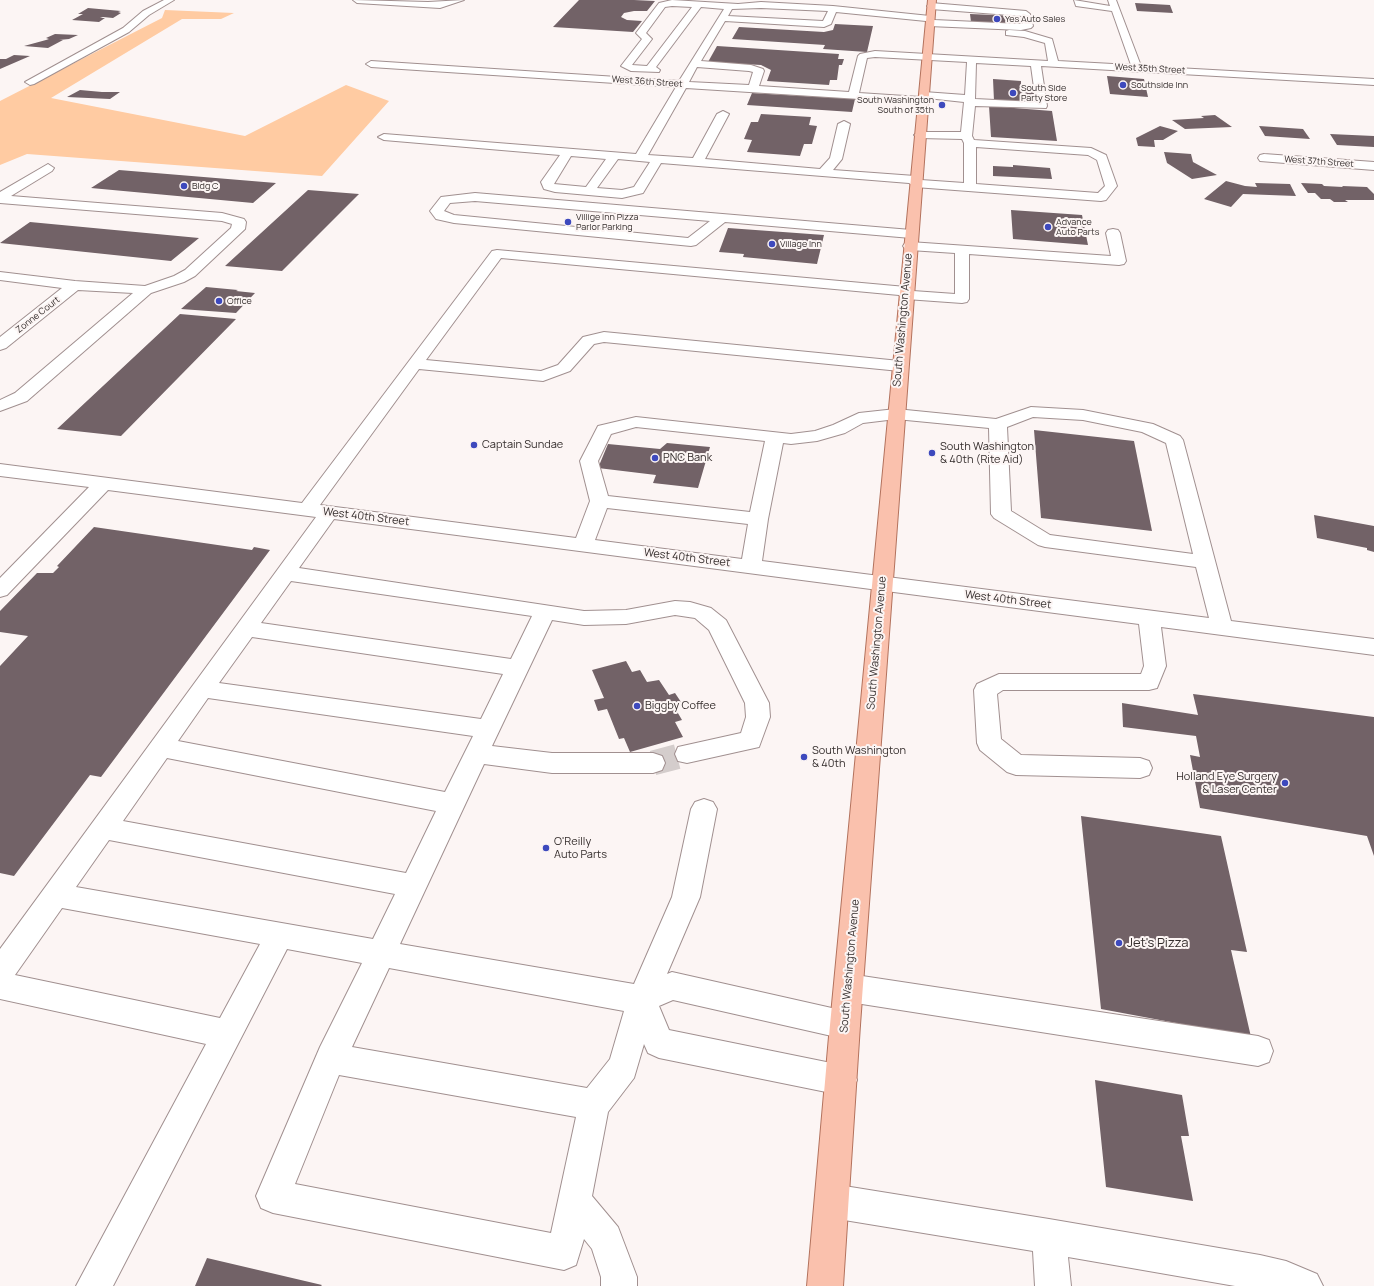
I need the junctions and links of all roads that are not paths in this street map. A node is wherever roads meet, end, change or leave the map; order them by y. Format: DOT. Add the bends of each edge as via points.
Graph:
graph roads {
  1 [pos="170,0"];
  2 [pos="357,0"];
  3 [pos="460,0"];
  4 [pos="764,0"];
  5 [pos="1078,0"];
  6 [pos="1114,4"];
  7 [pos="698,5"];
  8 [pos="892,6"];
  9 [pos="729,8"];
  10 [pos="832,12"];
  11 [pos="929,12"];
  12 [pos="655,15"];
  13 [pos="689,17"];
  14 [pos="723,19"];
  15 [pos="644,36"];
  16 [pos="673,37"];
  17 [pos="710,40"];
  18 [pos="972,59"];
  19 [pos="926,63"];
  20 [pos="1036,63"];
  21 [pos="371,64"];
  22 [pos="1054,64"];
  23 [pos="1090,66"];
  24 [pos="1137,69"];
  25 [pos="649,70"];
  26 [pos="687,70"];
  27 [pos="940,70"];
  28 [pos="665,71"];
  29 [pos="1092,77"];
  30 [pos="30,82"];
  31 [pos="1374,82"];
  32 [pos="682,85"];
  33 [pos="753,89"];
  34 [pos="853,96"];
  35 [pos="924,98"];
  36 [pos="970,101"];
  37 [pos="723,114"];
  38 [pos="844,124"];
  39 [pos="920,135"];
  40 [pos="384,137"];
  41 [pos="968,140"];
  42 [pos="568,152"];
  43 [pos="614,156"];
  44 [pos="640,158"];
  45 [pos="1264,158"];
  46 [pos="658,160"];
  47 [pos="697,163"];
  48 [pos="1374,166"];
  49 [pos="48,168"];
  50 [pos="823,173"];
  51 [pos="915,182"];
  52 [pos="970,187"];
  53 [pos="589,191"];
  54 [pos="0,198"];
  55 [pos="721,219"];
  56 [pos="1113,233"];
  57 [pos="910,240"];
  58 [pos="962,250"];
  59 [pos="0,276"];
  60 [pos="75,285"];
  61 [pos="146,290"];
  62 [pos="906,293"];
  63 [pos="0,345"];
  64 [pos="415,364"];
  65 [pos="900,366"];
  66 [pos="0,406"];
  67 [pos="896,414"];
  68 [pos="998,424"];
  69 [pos="775,437"];
  70 [pos="0,470"];
  71 [pos="104,483"];
  72 [pos="600,501"];
  73 [pos="318,511"];
  74 [pos="758,519"];
  75 [pos="583,545"];
  76 [pos="1205,562"];
  77 [pos="751,567"];
  78 [pos="285,573"];
  79 [pos="882,584"];
  80 [pos="0,590"];
  81 [pos="545,612"];
  82 [pos="1148,618"];
  83 [pos="245,628"];
  84 [pos="1222,628"];
  85 [pos="1374,647"];
  86 [pos="518,668"];
  87 [pos="202,689"];
  88 [pos="489,729"];
  89 [pos="161,746"];
  90 [pos="477,754"];
  91 [pos="687,754"];
  92 [pos="653,763"];
  93 [pos="1140,768"];
  94 [pos="453,804"];
  95 [pos="704,809"];
  96 [pos="102,828"];
  97 [pos="414,886"];
  98 [pos="55,895"];
  99 [pos="280,935"];
  100 [pos="382,953"];
  101 [pos="0,972"];
  102 [pos="0,985"];
  103 [pos="849,988"];
  104 [pos="642,999"];
  105 [pos="844,1025"];
  106 [pos="228,1034"];
  107 [pos="1258,1051"];
  108 [pos="331,1058"];
  109 [pos="840,1080"];
  110 [pos="594,1105"];
  111 [pos="832,1201"];
  112 [pos="574,1202"];
  113 [pos="1049,1236"];
  114 [pos="94,1286"];
  115 [pos="619,1286"];
  116 [pos="825,1286"];
  117 [pos="1053,1286"];
  118 [pos="1304,1286"];
  1 -- 30 [label="street" via="146,13 126,30"];
  2 -- 3 [label="street" via="440,5"];
  4 -- 8 [label="street"];
  5 -- 6 [label="street" via="1079,4"];
  6 -- 24 [label="street"];
  7 -- 9 [label="street"];
  7 -- 12 [label="street" via="662,5"];
  7 -- 13 [label="street"];
  9 -- 10 [label="street" via="761,5"];
  9 -- 14 [label="street"];
  10 -- 11 [label="street"];
  10 -- 14 [label="street" via="828,22 815,24"];
  11 -- 11 [label="street" via="1021,27 1028,26 1026,14"];
  11 -- 19 [label="main road, South Washington Avenue"];
  11 -- 22 [label="street" via="976,34 1024,34 1048,41"];
  12 -- 13 [label="street"];
  12 -- 15 [label="street" via="641,33"];
  13 -- 14 [label="street"];
  13 -- 16 [label="street"];
  14 -- 17 [label="street"];
  15 -- 16 [label="street"];
  15 -- 25 [label="street" via="647,39 626,66"];
  16 -- 17 [label="street"];
  16 -- 25 [label="street"];
  17 -- 26 [label="street"];
  18 -- 19 [label="street, West 35th Street"];
  18 -- 20 [label="street, West 35th Street"];
  18 -- 36 [label="street" via="966,72"];
  19 -- 27 [label="street"];
  19 -- 34 [label="street" via="875,54 863,56"];
  19 -- 35 [label="main road, South Washington Avenue"];
  20 -- 22 [label="street, West 35th Street"];
  20 -- 36 [label="street, West 36th Street" via="1042,106"];
  21 -- 32 [label="street, West 36th Street"];
  22 -- 23 [label="street, West 35th Street"];
  23 -- 24 [label="street, West 35th Street"];
  23 -- 29 [label="street"];
  24 -- 31 [label="street, West 35th Street"];
  25 -- 28 [label="street"];
  26 -- 32 [label="street"];
  26 -- 33 [label="street" via="751,68 759,71"];
  32 -- 33 [label="street, West 36th Street"];
  32 -- 44 [label="street"];
  33 -- 34 [label="street, West 36th Street"];
  34 -- 35 [label="street, West 36th Street"];
  35 -- 36 [label="street, West 36th Street"];
  35 -- 39 [label="main road, South Washington Avenue"];
  36 -- 41 [label="street"];
  37 -- 47 [label="street"];
  38 -- 50 [label="street" via="836,159"];
  39 -- 41 [label="street"];
  39 -- 51 [label="main road, South Washington Avenue"];
  40 -- 42 [label="street"];
  41 -- 52 [label="street"];
  41 -- 52 [label="street" via="1091,152 1102,158 1111,186 1101,197"];
  42 -- 43 [label="street"];
  42 -- 53 [label="street" via="547,182 548,186"];
  43 -- 44 [label="street"];
  43 -- 53 [label="street"];
  44 -- 46 [label="street"];
  45 -- 48 [label="street, West 37th Street"];
  46 -- 47 [label="street"];
  46 -- 53 [label="street" via="639,190 622,194"];
  47 -- 50 [label="street"];
  49 -- 54 [label="street"];
  50 -- 51 [label="street"];
  51 -- 52 [label="street"];
  51 -- 57 [label="main road, South Washington Avenue"];
  54 -- 61 [label="street" via="222,217 239,222 238,228 229,238 190,273 179,280"];
  55 -- 55 [label="street" via="691,242 454,219 441,216 437,211 446,200 475,197"];
  55 -- 57 [label="street"];
  56 -- 58 [label="street" via="1119,262"];
  57 -- 58 [label="street"];
  57 -- 62 [label="main road, South Washington Avenue"];
  58 -- 62 [label="street" via="962,299"];
  59 -- 60 [label="street"];
  60 -- 61 [label="street"];
  60 -- 63 [label="street, Zonne Court"];
  61 -- 66 [label="street" via="21,397"];
  62 -- 64 [label="street" via="541,256 497,254"];
  62 -- 65 [label="main road, South Washington Avenue"];
  64 -- 65 [label="street" via="543,376 564,368 589,340 604,337"];
  64 -- 73 [label="street"];
  65 -- 67 [label="main road, South Washington Avenue"];
  67 -- 68 [label="street"];
  67 -- 69 [label="street" via="859,418 839,429 817,436 790,439"];
  67 -- 79 [label="main road, South Washington Avenue"];
  68 -- 76 [label="street" via="1001,514 1045,542"];
  68 -- 76 [label="street" via="1032,412 1082,415 1147,428 1174,440"];
  69 -- 72 [label="street" via="636,422 604,430 589,460"];
  69 -- 74 [label="street"];
  70 -- 71 [label="street, West 40th Street"];
  71 -- 73 [label="street, West 40th Street"];
  71 -- 80 [label="street"];
  72 -- 74 [label="street"];
  72 -- 75 [label="street"];
  73 -- 75 [label="street, West 40th Street"];
  73 -- 78 [label="street"];
  74 -- 77 [label="street"];
  75 -- 77 [label="street, West 40th Street"];
  76 -- 84 [label="street"];
  77 -- 79 [label="street, West 40th Street"];
  78 -- 81 [label="street"];
  78 -- 83 [label="street"];
  79 -- 82 [label="street, West 40th Street"];
  79 -- 103 [label="main road, South Washington Avenue"];
  81 -- 86 [label="street"];
  81 -- 91 [label="street" via="584,618 626,617 675,608 690,609 703,614 718,625 757,703 758,717 751,740"];
  82 -- 84 [label="street, West 40th Street"];
  82 -- 93 [label="street" via="1155,666 1149,682 999,682 985,690 989,743 1016,765"];
  83 -- 86 [label="street"];
  83 -- 87 [label="street"];
  84 -- 85 [label="street, West 40th Street"];
  86 -- 88 [label="street"];
  87 -- 88 [label="street"];
  87 -- 89 [label="street"];
  88 -- 90 [label="street"];
  89 -- 94 [label="street"];
  89 -- 96 [label="street"];
  90 -- 92 [label="street" via="552,763"];
  90 -- 94 [label="street"];
  94 -- 97 [label="street"];
  95 -- 104 [label="street" via="686,898"];
  96 -- 97 [label="street"];
  96 -- 98 [label="street"];
  97 -- 100 [label="street"];
  98 -- 99 [label="street"];
  98 -- 101 [label="street"];
  99 -- 100 [label="street"];
  99 -- 106 [label="street"];
  100 -- 104 [label="street"];
  100 -- 108 [label="street"];
  102 -- 106 [label="street"];
  103 -- 105 [label="main road, South Washington Avenue"];
  103 -- 107 [label="street"];
  104 -- 105 [label="street" via="672,986"];
  104 -- 109 [label="street" via="660,1043"];
  104 -- 110 [label="street" via="623,1066"];
  105 -- 109 [label="main road, South Washington Avenue"];
  106 -- 114 [label="street"];
  108 -- 110 [label="street"];
  108 -- 112 [label="street" via="273,1196 564,1253"];
  109 -- 111 [label="main road, South Washington Avenue"];
  110 -- 112 [label="street"];
  111 -- 113 [label="street"];
  111 -- 116 [label="main road, South Washington Avenue"];
  112 -- 115 [label="street" via="606,1239 619,1277"];
  113 -- 117 [label="street"];
  113 -- 118 [label="street" via="1252,1272 1286,1279"];
}
